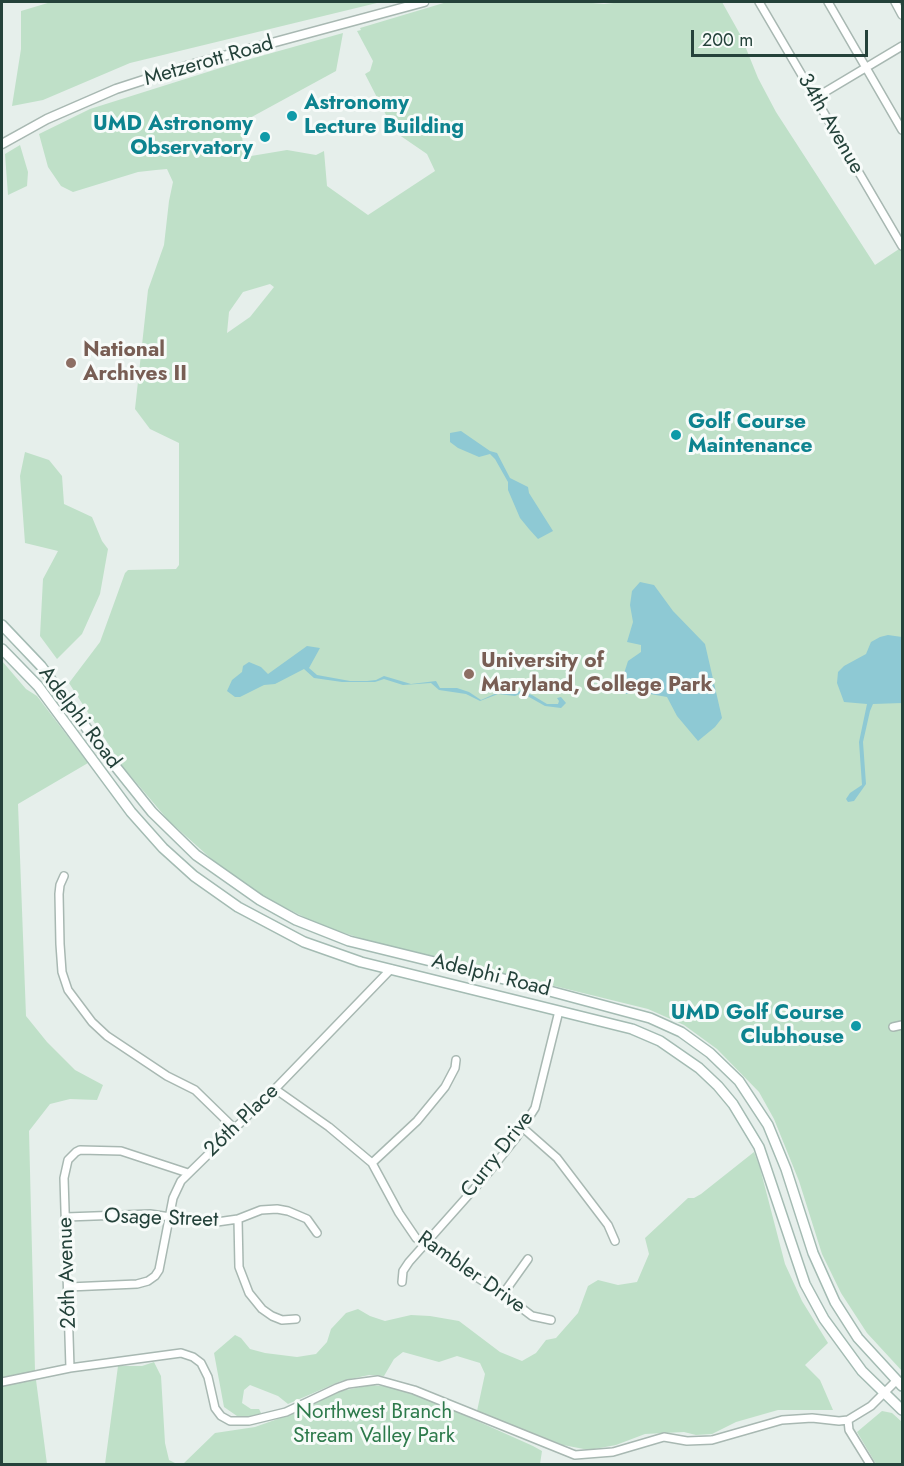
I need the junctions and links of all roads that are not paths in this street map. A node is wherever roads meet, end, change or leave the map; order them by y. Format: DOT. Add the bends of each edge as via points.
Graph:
graph roads {
  1 [pos="424,2"];
  2 [pos="759,2"];
  3 [pos="828,2"];
  4 [pos="895,2"];
  5 [pos="903,15"];
  6 [pos="903,46"];
  7 [pos="867,68"];
  8 [pos="816,98"];
  9 [pos="903,130"];
  10 [pos="2,144"];
  11 [pos="902,246"];
  12 [pos="2,625"];
  13 [pos="2,649"];
  14 [pos="64,876"];
  15 [pos="391,969"];
  16 [pos="559,1011"];
  17 [pos="903,1025"];
  18 [pos="893,1027"];
  19 [pos="456,1060"];
  20 [pos="275,1089"];
  21 [pos="234,1128"];
  22 [pos="523,1128"];
  23 [pos="372,1163"];
  24 [pos="188,1173"];
  25 [pos="169,1216"];
  26 [pos="66,1217"];
  27 [pos="238,1219"];
  28 [pos="317,1233"];
  29 [pos="615,1241"];
  30 [pos="425,1244"];
  31 [pos="528,1259"];
  32 [pos="402,1282"];
  33 [pos="69,1287"];
  34 [pos="503,1294"];
  35 [pos="296,1319"];
  36 [pos="551,1320"];
  37 [pos="70,1368"];
  38 [pos="2,1382"];
  39 [pos="900,1383"];
  40 [pos="884,1393"];
  41 [pos="903,1410"];
  42 [pos="848,1420"];
  43 [pos="870,1464"];
  1 -- 10 [label="street, Metzerott Road" via="116,89"];
  2 -- 8 [label="street, 34th Avenue"];
  3 -- 7 [label="street"];
  4 -- 5 [label="street"];
  6 -- 7 [label="street"];
  7 -- 8 [label="street"];
  7 -- 9 [label="street"];
  8 -- 11 [label="street, 34th Avenue"];
  12 -- 39 [label="main road, Adelphi Road" via="40,666 152,812 196,855 243,890 296,920 349,941 627,1011 674,1029 710,1053 739,1081 768,1125 813,1253 835,1302 858,1338"];
  13 -- 15 [label="main road, Adelphi Road" via="38,686 131,812 181,866 222,898 291,936"];
  14 -- 21 [label="street" via="59,894 60,944 68,990 107,1036 195,1090"];
  15 -- 16 [label="main road, Adelphi Road"];
  15 -- 20 [label="street, 26th Place"];
  16 -- 22 [label="street, Curry Drive" via="535,1108"];
  16 -- 40 [label="main road, Adelphi Road" via="632,1029 660,1041 693,1064 726,1095 759,1147 814,1302 854,1362"];
  17 -- 18 [label="street"];
  19 -- 23 [label="street" via="438,1097"];
  20 -- 21 [label="street, 26th Place"];
  20 -- 23 [label="street, Rambler Drive"];
  21 -- 24 [label="street, 26th Place"];
  22 -- 29 [label="street" via="557,1158 608,1225"];
  22 -- 30 [label="street, Curry Drive"];
  23 -- 30 [label="street, Rambler Drive" via="410,1231"];
  24 -- 25 [label="street, 26th Place" via="176,1190"];
  24 -- 26 [label="street, 26th Avenue" via="130,1152 76,1152 68,1160 64,1178"];
  25 -- 26 [label="street, Osage Street"];
  25 -- 27 [label="street, Osage Street" via="209,1222"];
  25 -- 33 [label="street, 26th Place" via="157,1273 148,1281"];
  26 -- 33 [label="street, 26th Avenue"];
  27 -- 28 [label="street, Osage Street" via="261,1210 288,1211 307,1219"];
  27 -- 35 [label="street" via="239,1267 249,1293 272,1316"];
  30 -- 32 [label="street, Curry Drive" via="403,1271"];
  30 -- 34 [label="street, Rambler Drive"];
  31 -- 34 [label="street"];
  33 -- 37 [label="street, 26th Avenue"];
  34 -- 36 [label="street, Rambler Drive" via="532,1316"];
  37 -- 38 [label="street"];
  37 -- 42 [label="street" via="174,1353 187,1355 200,1361 207,1372 218,1412 237,1422 292,1410 348,1384 384,1381 575,1455 612,1452 664,1437 712,1440 782,1420"];
  39 -- 40 [label="street"];
  40 -- 41 [label="main road, Adelphi Road"];
  40 -- 42 [label="street" via="872,1406"];
  42 -- 43 [label="street" via="849,1430"];
}
